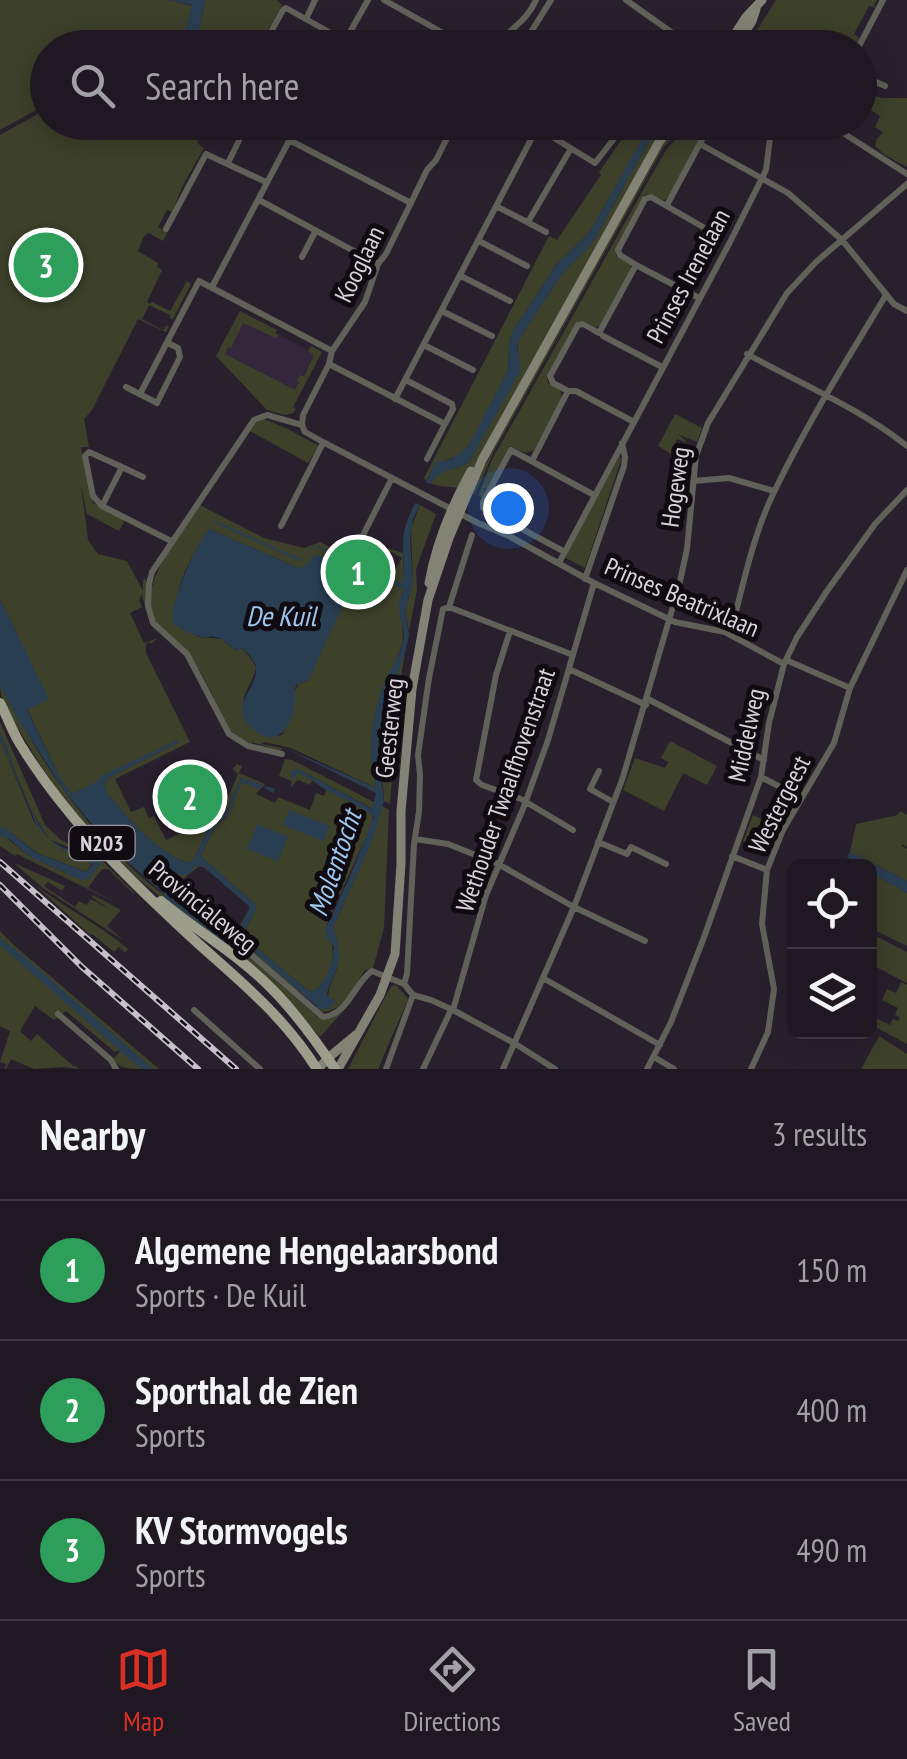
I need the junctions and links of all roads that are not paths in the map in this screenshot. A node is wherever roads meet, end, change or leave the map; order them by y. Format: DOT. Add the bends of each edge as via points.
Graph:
graph roads {
  1 [pos="316,0"];
  2 [pos="368,0"];
  3 [pos="384,0"];
  4 [pos="536,0"];
  5 [pos="552,0"];
  6 [pos="626,0"];
  7 [pos="883,0"];
  8 [pos="760,3"];
  9 [pos="306,18"];
  10 [pos="272,30"];
  11 [pos="323,30"];
  12 [pos="351,30"];
  13 [pos="438,30"];
  14 [pos="512,30"];
  15 [pos="533,30"];
  16 [pos="668,30"];
  17 [pos="738,30"];
  18 [pos="746,30"];
  19 [pos="867,30"];
  20 [pos="877,82"];
  21 [pos="885,86"];
  22 [pos="239,140"];
  23 [pos="289,140"];
  24 [pos="446,140"];
  25 [pos="531,140"];
  26 [pos="555,140"];
  27 [pos="613,140"];
  28 [pos="661,140"];
  29 [pos="702,140"];
  30 [pos="770,140"];
  31 [pos="854,140"];
  32 [pos="700,144"];
  33 [pos="570,150"];
  34 [pos="228,163"];
  35 [pos="907,174"];
  36 [pos="762,178"];
  37 [pos="266,182"];
  38 [pos="907,184"];
  39 [pos="258,200"];
  40 [pos="410,203"];
  41 [pos="496,206"];
  42 [pos="666,206"];
  43 [pos="528,222"];
  44 [pos="704,227"];
  45 [pos="166,229"];
  46 [pos="316,232"];
  47 [pos="546,232"];
  48 [pos="842,240"];
  49 [pos="478,241"];
  50 [pos="302,257"];
  51 [pos="378,264"];
  52 [pos="636,264"];
  53 [pos="527,266"];
  54 [pos="460,276"];
  55 [pos="212,288"];
  56 [pos="886,294"];
  57 [pos="699,298"];
  58 [pos="510,301"];
  59 [pos="442,310"];
  60 [pos="907,311"];
  61 [pos="492,336"];
  62 [pos="603,336"];
  63 [pos="168,343"];
  64 [pos="424,345"];
  65 [pos="332,350"];
  66 [pos="748,354"];
  67 [pos="328,364"];
  68 [pos="662,368"];
  69 [pos="473,370"];
  70 [pos="406,380"];
  71 [pos="126,387"];
  72 [pos="568,391"];
  73 [pos="140,394"];
  74 [pos="826,396"];
  75 [pos="396,399"];
  76 [pos="634,422"];
  77 [pos="445,424"];
  78 [pos="302,425"];
  79 [pos="324,442"];
  80 [pos="622,443"];
  81 [pos="907,446"];
  82 [pos="427,459"];
  83 [pos="532,461"];
  84 [pos="122,466"];
  85 [pos="142,477"];
  86 [pos="392,478"];
  87 [pos="693,481"];
  88 [pos="907,490"];
  89 [pos="774,491"];
  90 [pos="594,495"];
  91 [pos="102,506"];
  92 [pos="456,511"];
  93 [pos="281,526"];
  94 [pos="472,535"];
  95 [pos="171,542"];
  96 [pos="356,549"];
  97 [pos="563,551"];
  98 [pos="559,562"];
  99 [pos="907,570"];
  100 [pos="586,578"];
  101 [pos="594,584"];
  102 [pos="447,607"];
  103 [pos="670,619"];
  104 [pos="510,630"];
  105 [pos="730,634"];
  106 [pos="572,655"];
  107 [pos="785,662"];
  108 [pos="569,668"];
  109 [pos="850,688"];
  110 [pos="646,702"];
  111 [pos="0,703"];
  112 [pos="11,724"];
  113 [pos="282,754"];
  114 [pos="764,760"];
  115 [pos="600,771"];
  116 [pos="761,776"];
  117 [pos="802,798"];
  118 [pos="526,802"];
  119 [pos="614,802"];
  120 [pos="573,830"];
  121 [pos="415,839"];
  122 [pos="598,842"];
  123 [pos="732,856"];
  124 [pos="498,864"];
  125 [pos="666,864"];
  126 [pos="767,870"];
  127 [pos="173,883"];
  128 [pos="574,908"];
  129 [pos="645,940"];
  130 [pos="388,976"];
  131 [pos="544,978"];
  132 [pos="404,984"];
  133 [pos="413,996"];
  134 [pos="194,1010"];
  135 [pos="452,1010"];
  136 [pos="58,1014"];
  137 [pos="359,1033"];
  138 [pos="514,1043"];
  139 [pos="660,1045"];
  140 [pos="654,1057"];
  141 [pos="328,1058"];
  142 [pos="116,1069"];
  143 [pos="260,1069"];
  144 [pos="318,1069"];
  145 [pos="336,1069"];
  146 [pos="386,1069"];
  147 [pos="423,1069"];
  148 [pos="503,1069"];
  149 [pos="556,1069"];
  150 [pos="647,1069"];
  151 [pos="674,1069"];
  152 [pos="751,1069"];
  1 -- 9 [label="street"];
  2 -- 12 [label="street"];
  3 -- 13 [label="street"];
  4 -- 14 [label="street"];
  5 -- 15 [label="street"];
  6 -- 16 [label="street"];
  7 -- 19 [label="street"];
  8 -- 17 [label="main road"];
  8 -- 18 [label="main road"];
  9 -- 10 [label="street" via="284,9"];
  9 -- 11 [label="street"];
  20 -- 21 [label="street"];
  22 -- 34 [label="street"];
  23 -- 37 [label="street"];
  23 -- 40 [label="street"];
  24 -- 40 [label="street, Kooglaan"];
  25 -- 41 [label="street"];
  26 -- 33 [label="street"];
  27 -- 33 [label="street" via="597,163"];
  28 -- 92 [label="main road, Geesterweg"];
  29 -- 32 [label="street"];
  30 -- 36 [label="street, Prinses Irenelaan"];
  31 -- 35 [label="street"];
  32 -- 36 [label="street"];
  32 -- 42 [label="street"];
  33 -- 43 [label="street"];
  34 -- 37 [label="street"];
  34 -- 45 [label="street" via="204,155"];
  36 -- 48 [label="street"];
  36 -- 57 [label="street, Prinses Irenelaan"];
  37 -- 39 [label="street"];
  38 -- 48 [label="street, Hogeweg"];
  39 -- 46 [label="street"];
  39 -- 55 [label="street"];
  40 -- 51 [label="street, Kooglaan"];
  41 -- 43 [label="street"];
  41 -- 49 [label="street"];
  42 -- 44 [label="street"];
  42 -- 52 [label="street" via="645,199 618,250"];
  43 -- 47 [label="street"];
  46 -- 50 [label="street"];
  46 -- 51 [label="street"];
  48 -- 56 [label="street"];
  48 -- 66 [label="street, Hogeweg" via="787,293"];
  49 -- 53 [label="street"];
  49 -- 54 [label="street"];
  51 -- 65 [label="street, Kooglaan" via="365,302"];
  52 -- 57 [label="street"];
  52 -- 72 [label="street" via="599,332 578,325 550,376"];
  54 -- 58 [label="street"];
  54 -- 59 [label="street"];
  55 -- 63 [label="street" via="199,281"];
  55 -- 65 [label="street"];
  56 -- 60 [label="street"];
  56 -- 74 [label="street"];
  57 -- 68 [label="street, Prinses Irenelaan"];
  59 -- 61 [label="street"];
  59 -- 64 [label="street"];
  62 -- 68 [label="street"];
  63 -- 73 [label="street"];
  63 -- 73 [label="street" via="180,358 156,403"];
  64 -- 69 [label="street"];
  64 -- 70 [label="street"];
  65 -- 67 [label="street, Kooglaan"];
  66 -- 74 [label="street"];
  66 -- 87 [label="street, Hogeweg" via="708,423"];
  67 -- 75 [label="street"];
  67 -- 78 [label="street, Kooglaan"];
  68 -- 76 [label="street, Prinses Irenelaan"];
  70 -- 75 [label="street"];
  70 -- 77 [label="street" via="452,404"];
  71 -- 73 [label="street"];
  72 -- 76 [label="street"];
  72 -- 83 [label="street"];
  74 -- 81 [label="street"];
  74 -- 89 [label="street"];
  75 -- 77 [label="street"];
  76 -- 80 [label="street, Prinses Irenelaan"];
  77 -- 82 [label="street"];
  78 -- 79 [label="street, Prinses Beatrixlaan"];
  78 -- 95 [label="street" via="267,415 254,420"];
  79 -- 86 [label="street, Prinses Beatrixlaan"];
  79 -- 93 [label="street"];
  80 -- 90 [label="street, Prinses Irenelaan"];
  80 -- 100 [label="street, Prinses Irenelaan" via="624,466"];
  83 -- 90 [label="street"];
  83 -- 97 [label="street" via="511,450 482,506"];
  84 -- 85 [label="street"];
  84 -- 91 [label="street"];
  84 -- 91 [label="street" via="86,453 93,496"];
  86 -- 92 [label="street, Prinses Beatrixlaan"];
  86 -- 96 [label="street"];
  87 -- 89 [label="street" via="729,478"];
  87 -- 103 [label="street, Hogeweg" via="687,548"];
  88 -- 107 [label="street, Middelweg" via="828,591"];
  89 -- 105 [label="street"];
  90 -- 97 [label="street, Prinses Irenelaan"];
  91 -- 95 [label="street"];
  92 -- 98 [label="street, Prinses Beatrixlaan"];
  92 -- 130 [label="main road, Geesterweg" via="428,600 412,689"];
  94 -- 102 [label="street, Geesterweg"];
  95 -- 113 [label="street" via="150,578 153,623 187,654 229,734"];
  97 -- 98 [label="street, Prinses Irenelaan"];
  98 -- 100 [label="street, Prinses Beatrixlaan"];
  99 -- 109 [label="street, Westergeest"];
  100 -- 101 [label="street, Prinses Beatrixlaan"];
  101 -- 103 [label="street, Prinses Beatrixlaan"];
  101 -- 106 [label="street, Wethouder Twaalfhovenstraat"];
  102 -- 104 [label="street"];
  102 -- 121 [label="street, Geesterweg" via="423,715"];
  103 -- 105 [label="street, Prinses Beatrixlaan"];
  103 -- 110 [label="street, Hogeweg"];
  104 -- 106 [label="street"];
  104 -- 118 [label="street" via="476,780"];
  105 -- 107 [label="street, Prinses Beatrixlaan"];
  106 -- 108 [label="street, Wethouder Twaalfhovenstraat"];
  107 -- 109 [label="street, Prinses Beatrixlaan"];
  107 -- 114 [label="street, Middelweg"];
  108 -- 110 [label="street"];
  108 -- 118 [label="street, Wethouder Twaalfhovenstraat"];
  109 -- 117 [label="street, Westergeest" via="834,743"];
  110 -- 114 [label="street"];
  110 -- 119 [label="street, Hogeweg"];
  111 -- 112 [label="main road, Provincialeweg / N203"];
  112 -- 141 [label="main road, Provincialeweg / N203" via="88,828 143,885 270,986"];
  112 -- 144 [label="main road, Provincialeweg / N203" via="83,829 272,1010"];
  114 -- 116 [label="street, Middelweg"];
  115 -- 119 [label="street" via="590,789"];
  116 -- 117 [label="street"];
  116 -- 123 [label="street, Middelweg"];
  117 -- 126 [label="street, Westergeest"];
  118 -- 120 [label="street"];
  118 -- 124 [label="street, Wethouder Twaalfhovenstraat"];
  119 -- 122 [label="street, Hogeweg"];
  121 -- 124 [label="street"];
  121 -- 132 [label="street, Geesterweg"];
  122 -- 125 [label="street" via="627,854 632,847"];
  122 -- 128 [label="street, Hogeweg"];
  123 -- 126 [label="street"];
  123 -- 139 [label="street, Middelweg"];
  124 -- 128 [label="street"];
  124 -- 135 [label="street, Wethouder Twaalfhovenstraat"];
  126 -- 152 [label="street, Westergeest" via="762,924 774,990 768,1032"];
  127 -- 130 [label="street" via="323,1017 336,1014 368,972"];
  128 -- 129 [label="street"];
  128 -- 131 [label="street, Hogeweg"];
  130 -- 132 [label="street"];
  130 -- 137 [label="main road, Geesterweg"];
  131 -- 138 [label="street, Hogeweg"];
  131 -- 139 [label="street"];
  132 -- 133 [label="street"];
  133 -- 135 [label="street"];
  133 -- 146 [label="street"];
  134 -- 143 [label="street"];
  135 -- 138 [label="street"];
  135 -- 147 [label="street, Wethouder Twaalfhovenstraat"];
  136 -- 142 [label="street"];
  137 -- 141 [label="main road, Geesterweg"];
  137 -- 145 [label="main road, Geesterweg"];
  138 -- 148 [label="street, Hogeweg"];
  138 -- 149 [label="street"];
  139 -- 140 [label="street, Middelweg"];
  140 -- 150 [label="street, Middelweg"];
  140 -- 151 [label="street"];
  141 -- 144 [label="main road, Geesterweg"];
  141 -- 145 [label="main road, Provincialeweg / N203"];
}
